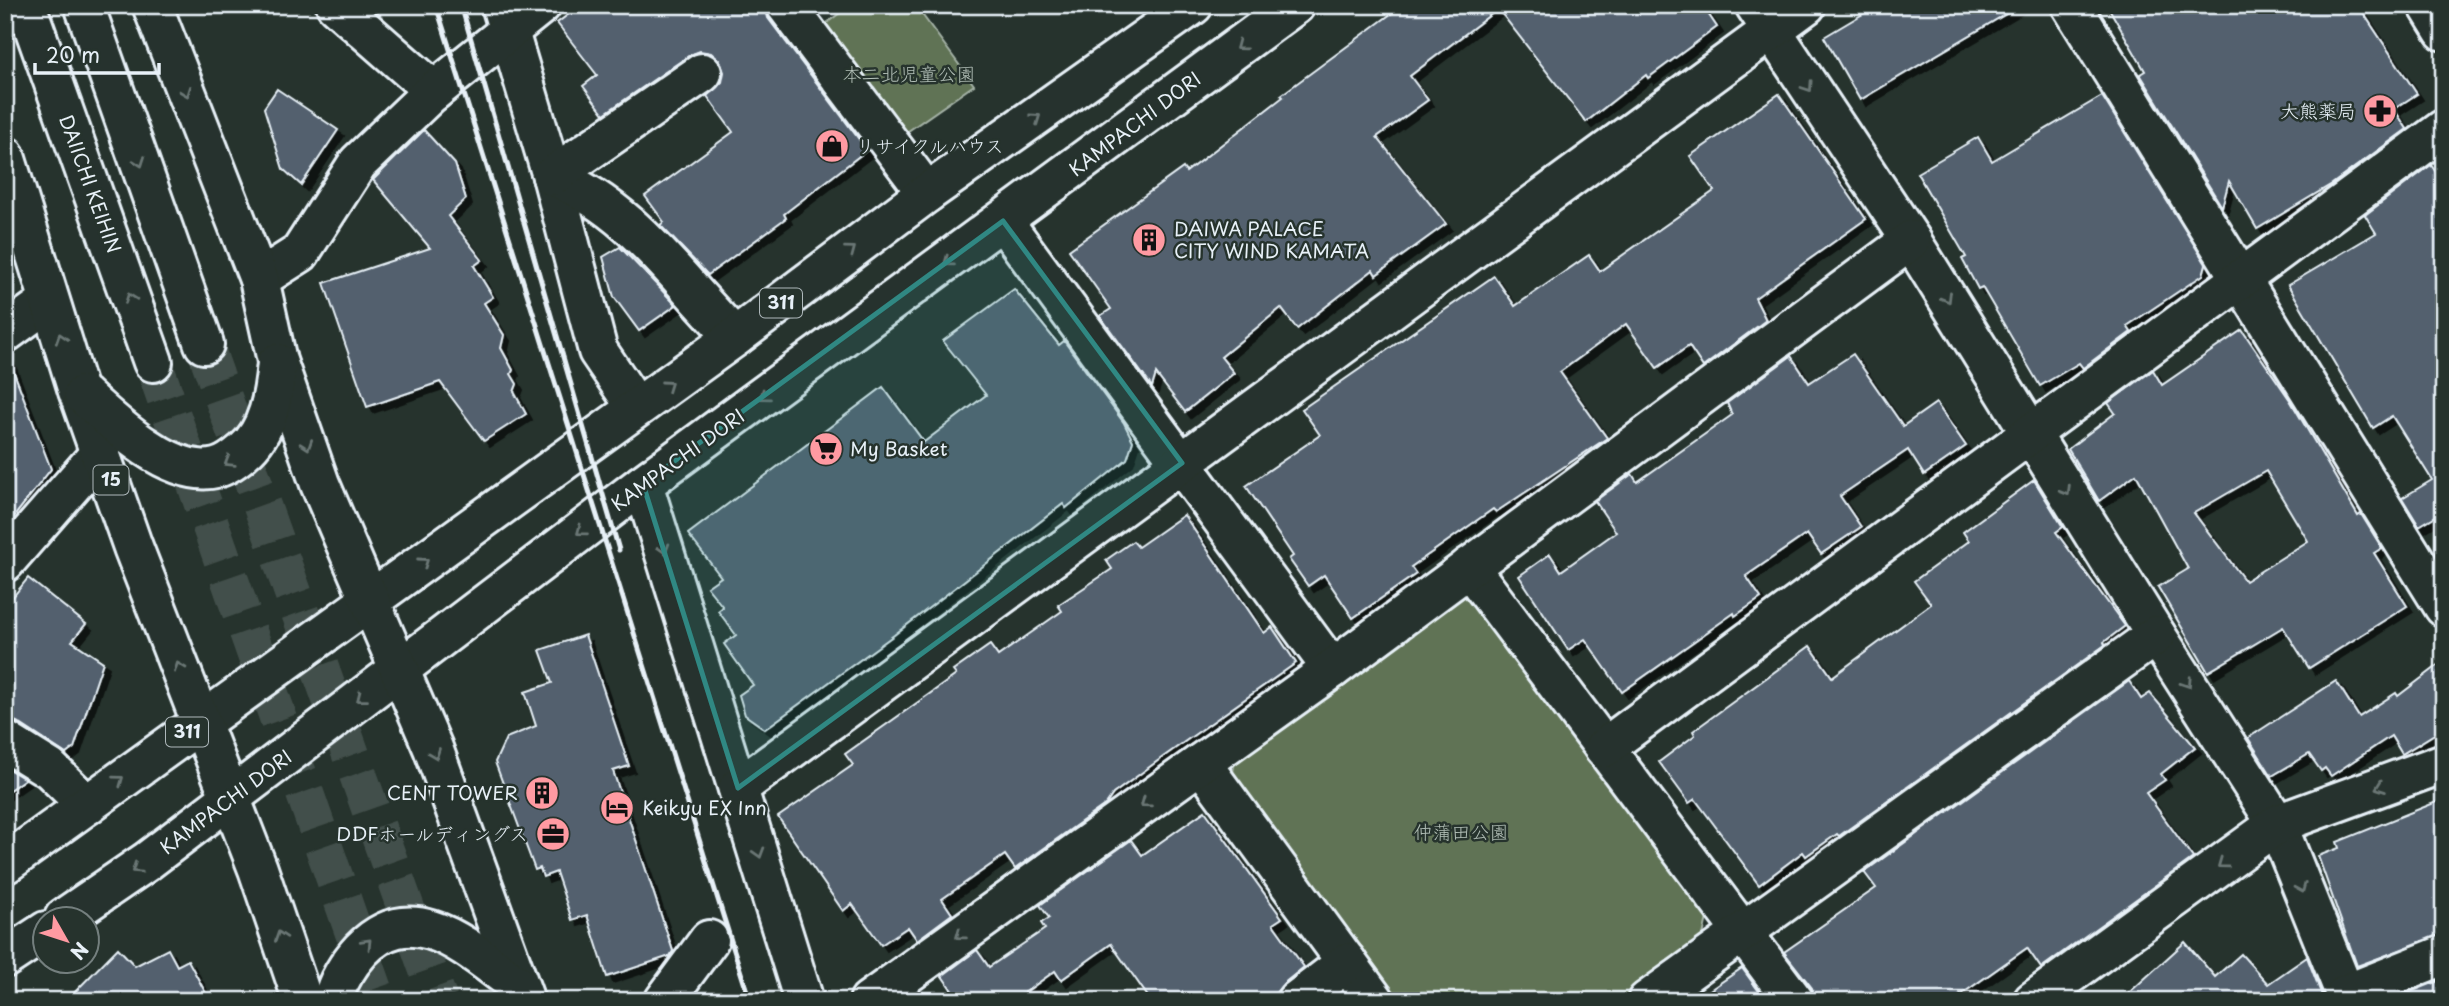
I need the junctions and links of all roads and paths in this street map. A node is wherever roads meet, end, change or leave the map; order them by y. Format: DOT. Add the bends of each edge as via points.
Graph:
graph roads {
  1 [pos="26,5"];
  2 [pos="84,5"];
  3 [pos="152,5"];
  4 [pos="336,5"];
  5 [pos="541,5"];
  6 [pos="786,5"];
  7 [pos="1193,5"];
  8 [pos="1295,5"];
  9 [pos="1806,5"];
  10 [pos="2071,5"];
  11 [pos="2428,5"];
  12 [pos="504,18"];
  13 [pos="1763,18"];
  14 [pos="2444,31"];
  15 [pos="702,72"];
  16 [pos="434,91"];
  17 [pos="2444,129"];
  18 [pos="5,156"];
  19 [pos="552,176"];
  20 [pos="927,193"];
  21 [pos="1003,221"];
  22 [pos="1911,240"];
  23 [pos="259,279"];
  24 [pos="2240,279"];
  25 [pos="49,301"];
  26 [pos="5,333"];
  27 [pos="736,337"];
  28 [pos="204,344"];
  29 [pos="277,361"];
  30 [pos="153,362"];
  31 [pos="78,391"];
  32 [pos="636,407"];
  33 [pos="2029,433"];
  34 [pos="101,452"];
  35 [pos="1182,463"];
  36 [pos="643,484"];
  37 [pos="5,562"];
  38 [pos="1469,567"];
  39 [pos="368,601"];
  40 [pos="2444,607"];
  41 [pos="2155,635"];
  42 [pos="398,669"];
  43 [pos="1332,669"];
  44 [pos="201,722"];
  45 [pos="5,741"];
  46 [pos="1604,748"];
  47 [pos="1201,763"];
  48 [pos="2444,763"];
  49 [pos="738,788"];
  50 [pos="230,799"];
  51 [pos="87,805"];
  52 [pos="2277,824"];
  53 [pos="5,864"];
  54 [pos="85,904"];
  55 [pos="1743,932"];
  56 [pos="32,940"];
  57 [pos="709,940"];
  58 [pos="2444,955"];
  59 [pos="5,958"];
  60 [pos="1347,962"];
  61 [pos="522,993"];
  62 [pos="2347,998"];
  63 [pos="303,1001"];
  64 [pos="332,1001"];
  65 [pos="664,1001"];
  66 [pos="804,1001"];
  67 [pos="869,1001"];
  68 [pos="1296,1001"];
  69 [pos="1375,1001"];
  70 [pos="1647,1001"];
  71 [pos="1794,1001"];
  72 [pos="2033,1001"];
  30 -- 1 [label="main road, DAIICHI KEIHIN, one-way"];
  2 -- 28 [label="main road, one-way"];
  3 -- 23 [label="main road, one-way"];
  4 -- 16 [label="main road"];
  5 -- 12 [label="main road"];
  6 -- 20 [label="main road"];
  20 -- 7 [label="main road, 311, one-way"];
  8 -- 21 [label="main road, KAMPACHI DORI, one-way"];
  9 -- 13 [label="main road"];
  10 -- 24 [label="main road"];
  11 -- 14 [label="main road"];
  12 -- 16 [label="main road"];
  12 -- 19 [label="main road"];
  13 -- 22 [label="main road, one-way"];
  13 -- 35 [label="main road"];
  15 -- 19 [label="main road"];
  16 -- 23 [label="main road" via="358,163 300,254"];
  17 -- 24 [label="main road"];
  18 -- 25 [label="main road, 15"];
  19 -- 27 [label="main road" via="582,189 639,230"];
  19 -- 32 [label="main road" via="598,351"];
  27 -- 20 [label="main road, 311, one-way"];
  21 -- 35 [label="main road"];
  21 -- 36 [label="main road, KAMPACHI DORI, one-way"];
  22 -- 33 [label="main road, one-way"];
  22 -- 38 [label="main road"];
  23 -- 29 [label="main road"];
  24 -- 33 [label="main road"];
  24 -- 40 [label="main road"];
  25 -- 26 [label="main road"];
  31 -- 25 [label="main road, 15, one-way"];
  32 -- 27 [label="main road, 311, one-way"];
  29 -- 31 [label="main road, one-way" via="274,396 260,432 250,446 219,468 196,470 160,454 118,428"];
  29 -- 39 [label="main road, one-way"];
  31 -- 34 [label="main road, 15"];
  39 -- 32 [label="main road, 311, one-way"];
  33 -- 41 [label="main road, one-way"];
  33 -- 46 [label="main road"];
  34 -- 37 [label="main road"];
  44 -- 34 [label="main road, 15, one-way"];
  35 -- 43 [label="main road"];
  35 -- 49 [label="main road"];
  36 -- 42 [label="main road, KAMPACHI DORI, one-way"];
  36 -- 49 [label="main road, one-way"];
  38 -- 43 [label="main road"];
  38 -- 46 [label="main road"];
  39 -- 42 [label="main road"];
  39 -- 44 [label="main road, 311"];
  41 -- 52 [label="main road, one-way"];
  41 -- 55 [label="main road"];
  42 -- 50 [label="main road, KAMPACHI DORI, one-way"];
  42 -- 61 [label="main road, one-way" via="433,748"];
  43 -- 47 [label="main road"];
  44 -- 50 [label="main road, 15"];
  51 -- 44 [label="main road, 311, one-way"];
  45 -- 51 [label="main road" via="50,769"];
  46 -- 55 [label="main road"];
  47 -- 60 [label="main road"];
  47 -- 67 [label="main road, one-way"];
  48 -- 52 [label="main road, one-way"];
  49 -- 66 [label="main road, one-way"];
  50 -- 54 [label="main road, KAMPACHI DORI, one-way"];
  63 -- 50 [label="main road, one-way"];
  51 -- 53 [label="main road, 311"];
  52 -- 62 [label="main road, one-way"];
  52 -- 72 [label="main road, one-way"];
  55 -- 70 [label="main road"];
  55 -- 71 [label="main road"];
  56 -- 59 [label="main road"];
  57 -- 65 [label="main road"];
  58 -- 62 [label="main road"];
  60 -- 68 [label="main road"];
  60 -- 69 [label="main road"];
  64 -- 61 [label="main road, one-way" via="353,959 376,934 400,924 430,929 463,946"];
}
